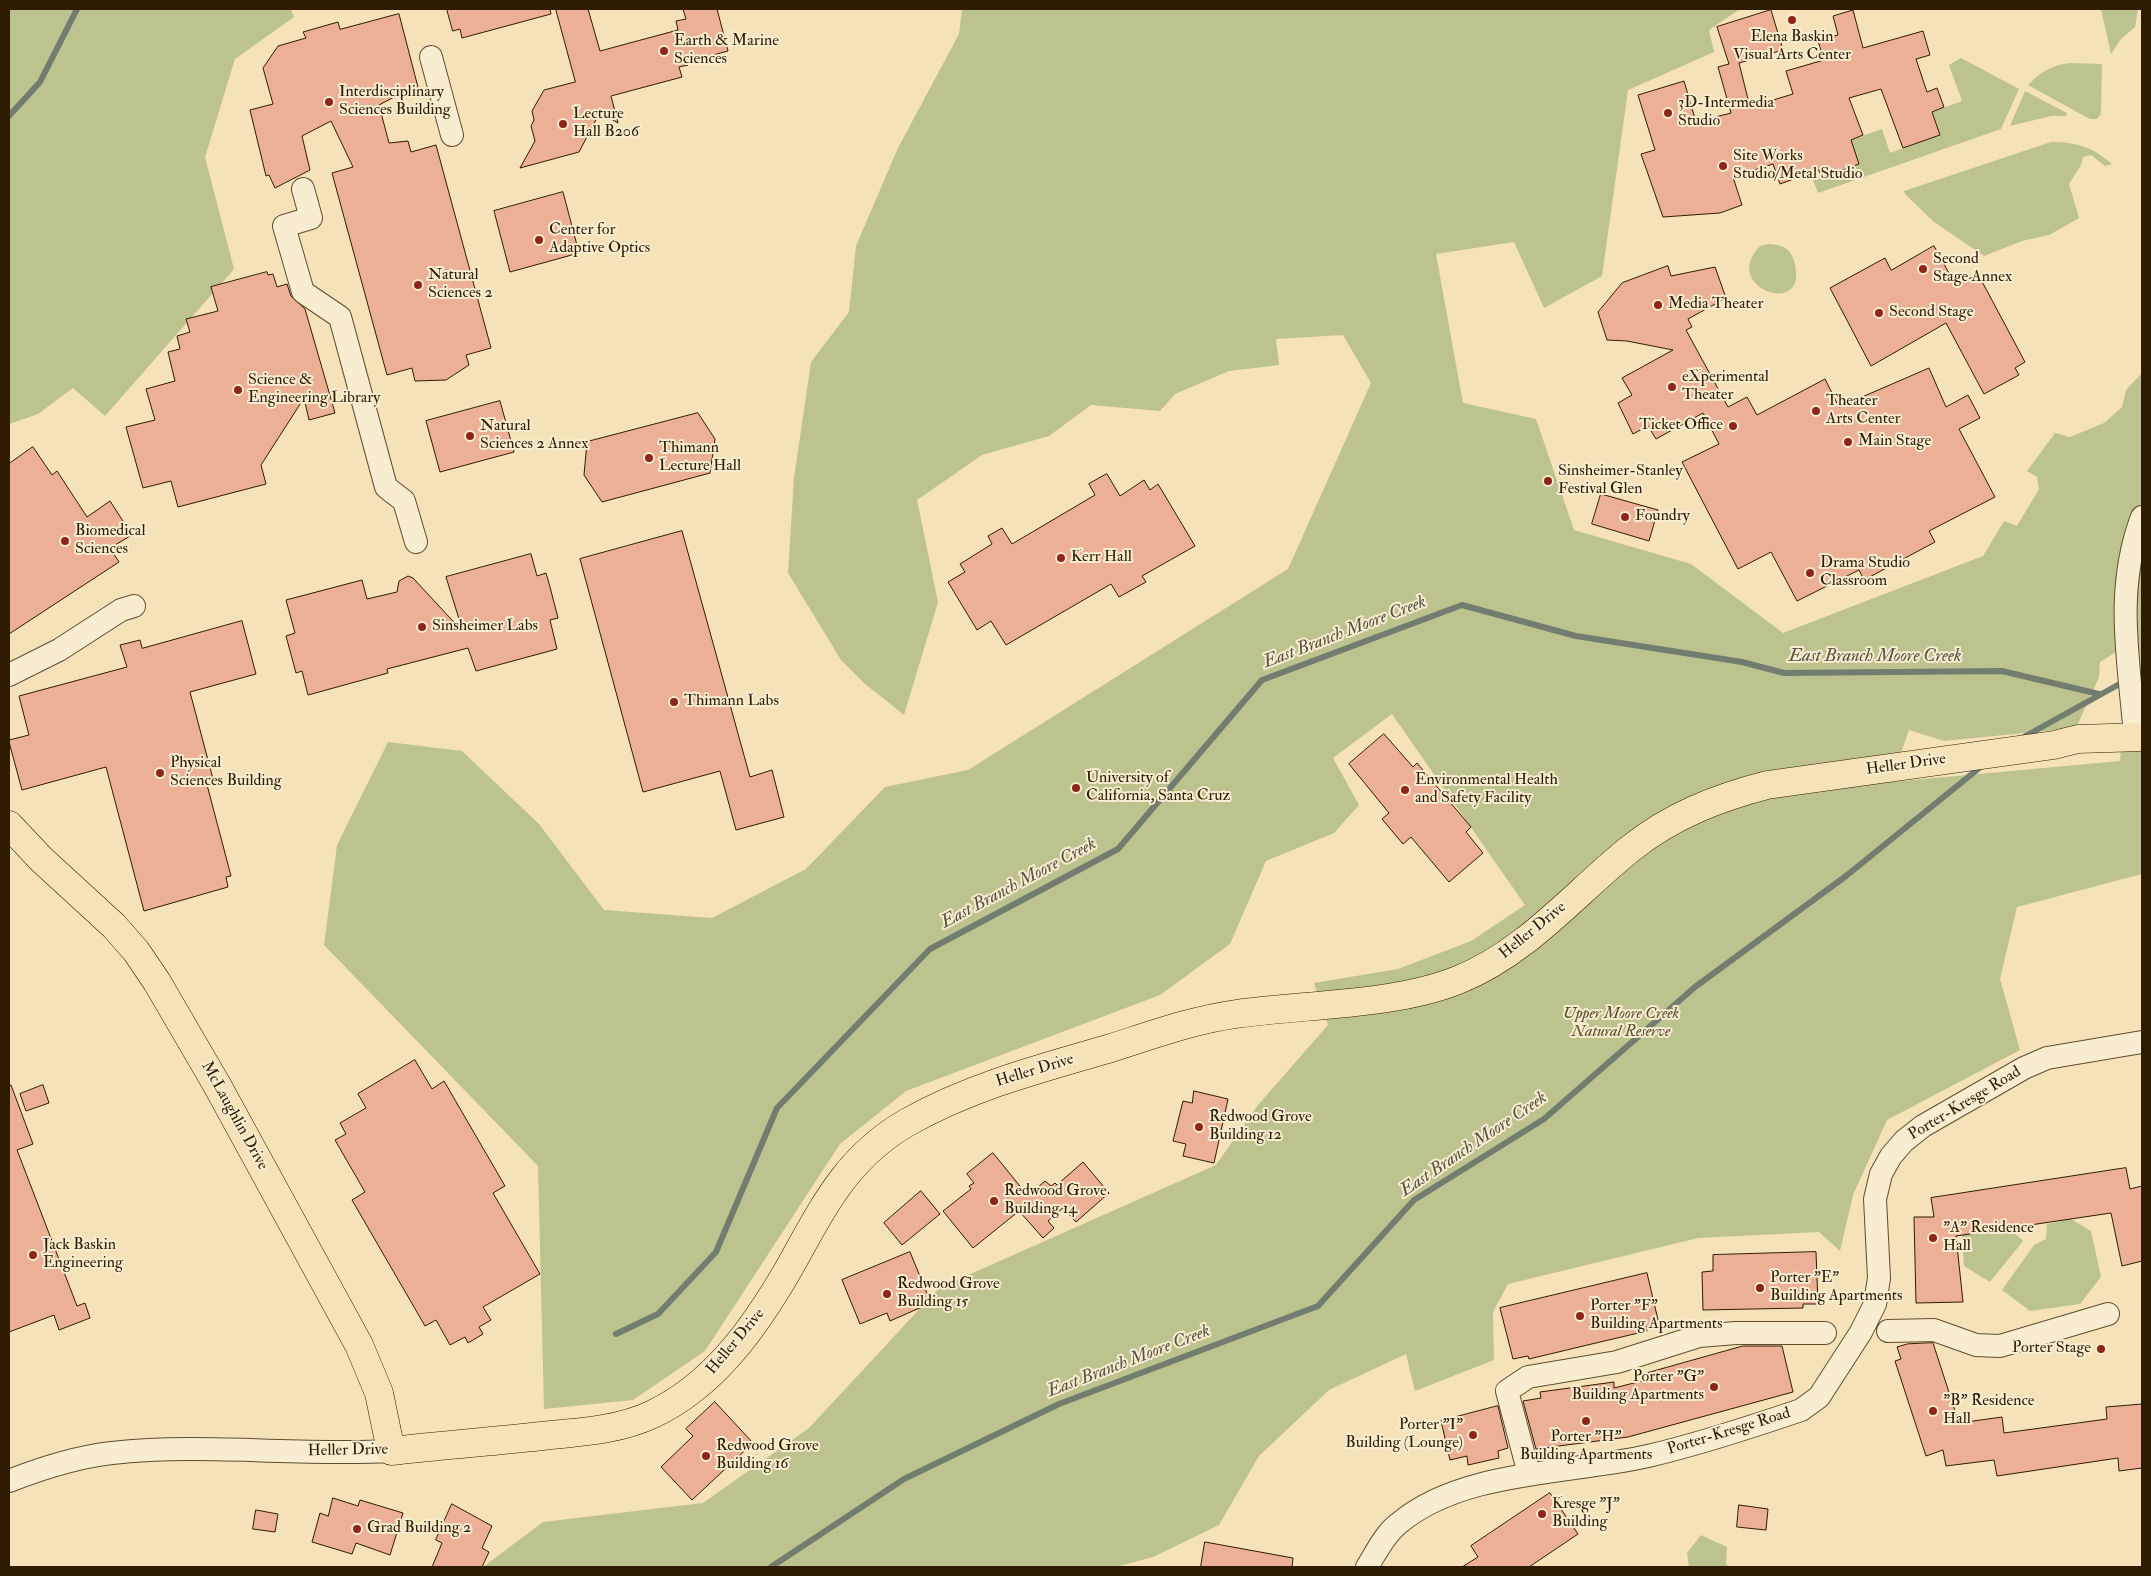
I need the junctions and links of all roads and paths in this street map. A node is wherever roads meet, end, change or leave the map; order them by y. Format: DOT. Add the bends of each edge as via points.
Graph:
graph roads {
  1 [pos="431,57"];
  2 [pos="452,135"];
  3 [pos="303,188"];
  4 [pos="2142,517"];
  5 [pos="416,542"];
  6 [pos="134,606"];
  7 [pos="9,675"];
  8 [pos="2139,736"];
  9 [pos="9,825"];
  10 [pos="2142,1042"];
  11 [pos="2108,1314"];
  12 [pos="1888,1331"];
  13 [pos="1825,1332"];
  14 [pos="391,1451"];
  15 [pos="1529,1474"];
  16 [pos="9,1481"];
  17 [pos="1367,1567"];
  1 -- 2 [label="street"];
  3 -- 5 [label="street" via="311,218 284,226 302,292 340,317 386,487 404,501"];
  4 -- 8 [label="street" via="2133,541 2125,587 2126,652"];
  6 -- 7 [label="street" via="121,610 60,650"];
  8 -- 14 [label="main road, Heller Drive" via="2078,739 1767,785 1731,794 1668,822 1631,848 1523,942 1498,960 1456,981 1399,996 1214,1018 958,1096 904,1124 852,1166 831,1192 760,1316 715,1371 684,1397 639,1420 595,1430"];
  9 -- 14 [label="main road, McLaughlin Drive" via="114,926 157,982 359,1346 379,1393"];
  10 -- 15 [label="street, Porter-Kresge Road" via="2047,1058 1923,1126 1904,1141 1881,1174 1875,1199 1880,1278 1875,1304 1819,1397 1801,1410 1648,1456"];
  11 -- 12 [label="street" via="2000,1346 1976,1345 1934,1330"];
  13 -- 15 [label="street" via="1699,1336 1627,1360 1528,1377 1516,1382 1507,1390"];
  14 -- 16 [label="street, Heller Drive" via="161,1450 111,1453 74,1460"];
  15 -- 17 [label="street, Porter-Kresge Road" via="1449,1493 1431,1502 1397,1524"];
}
